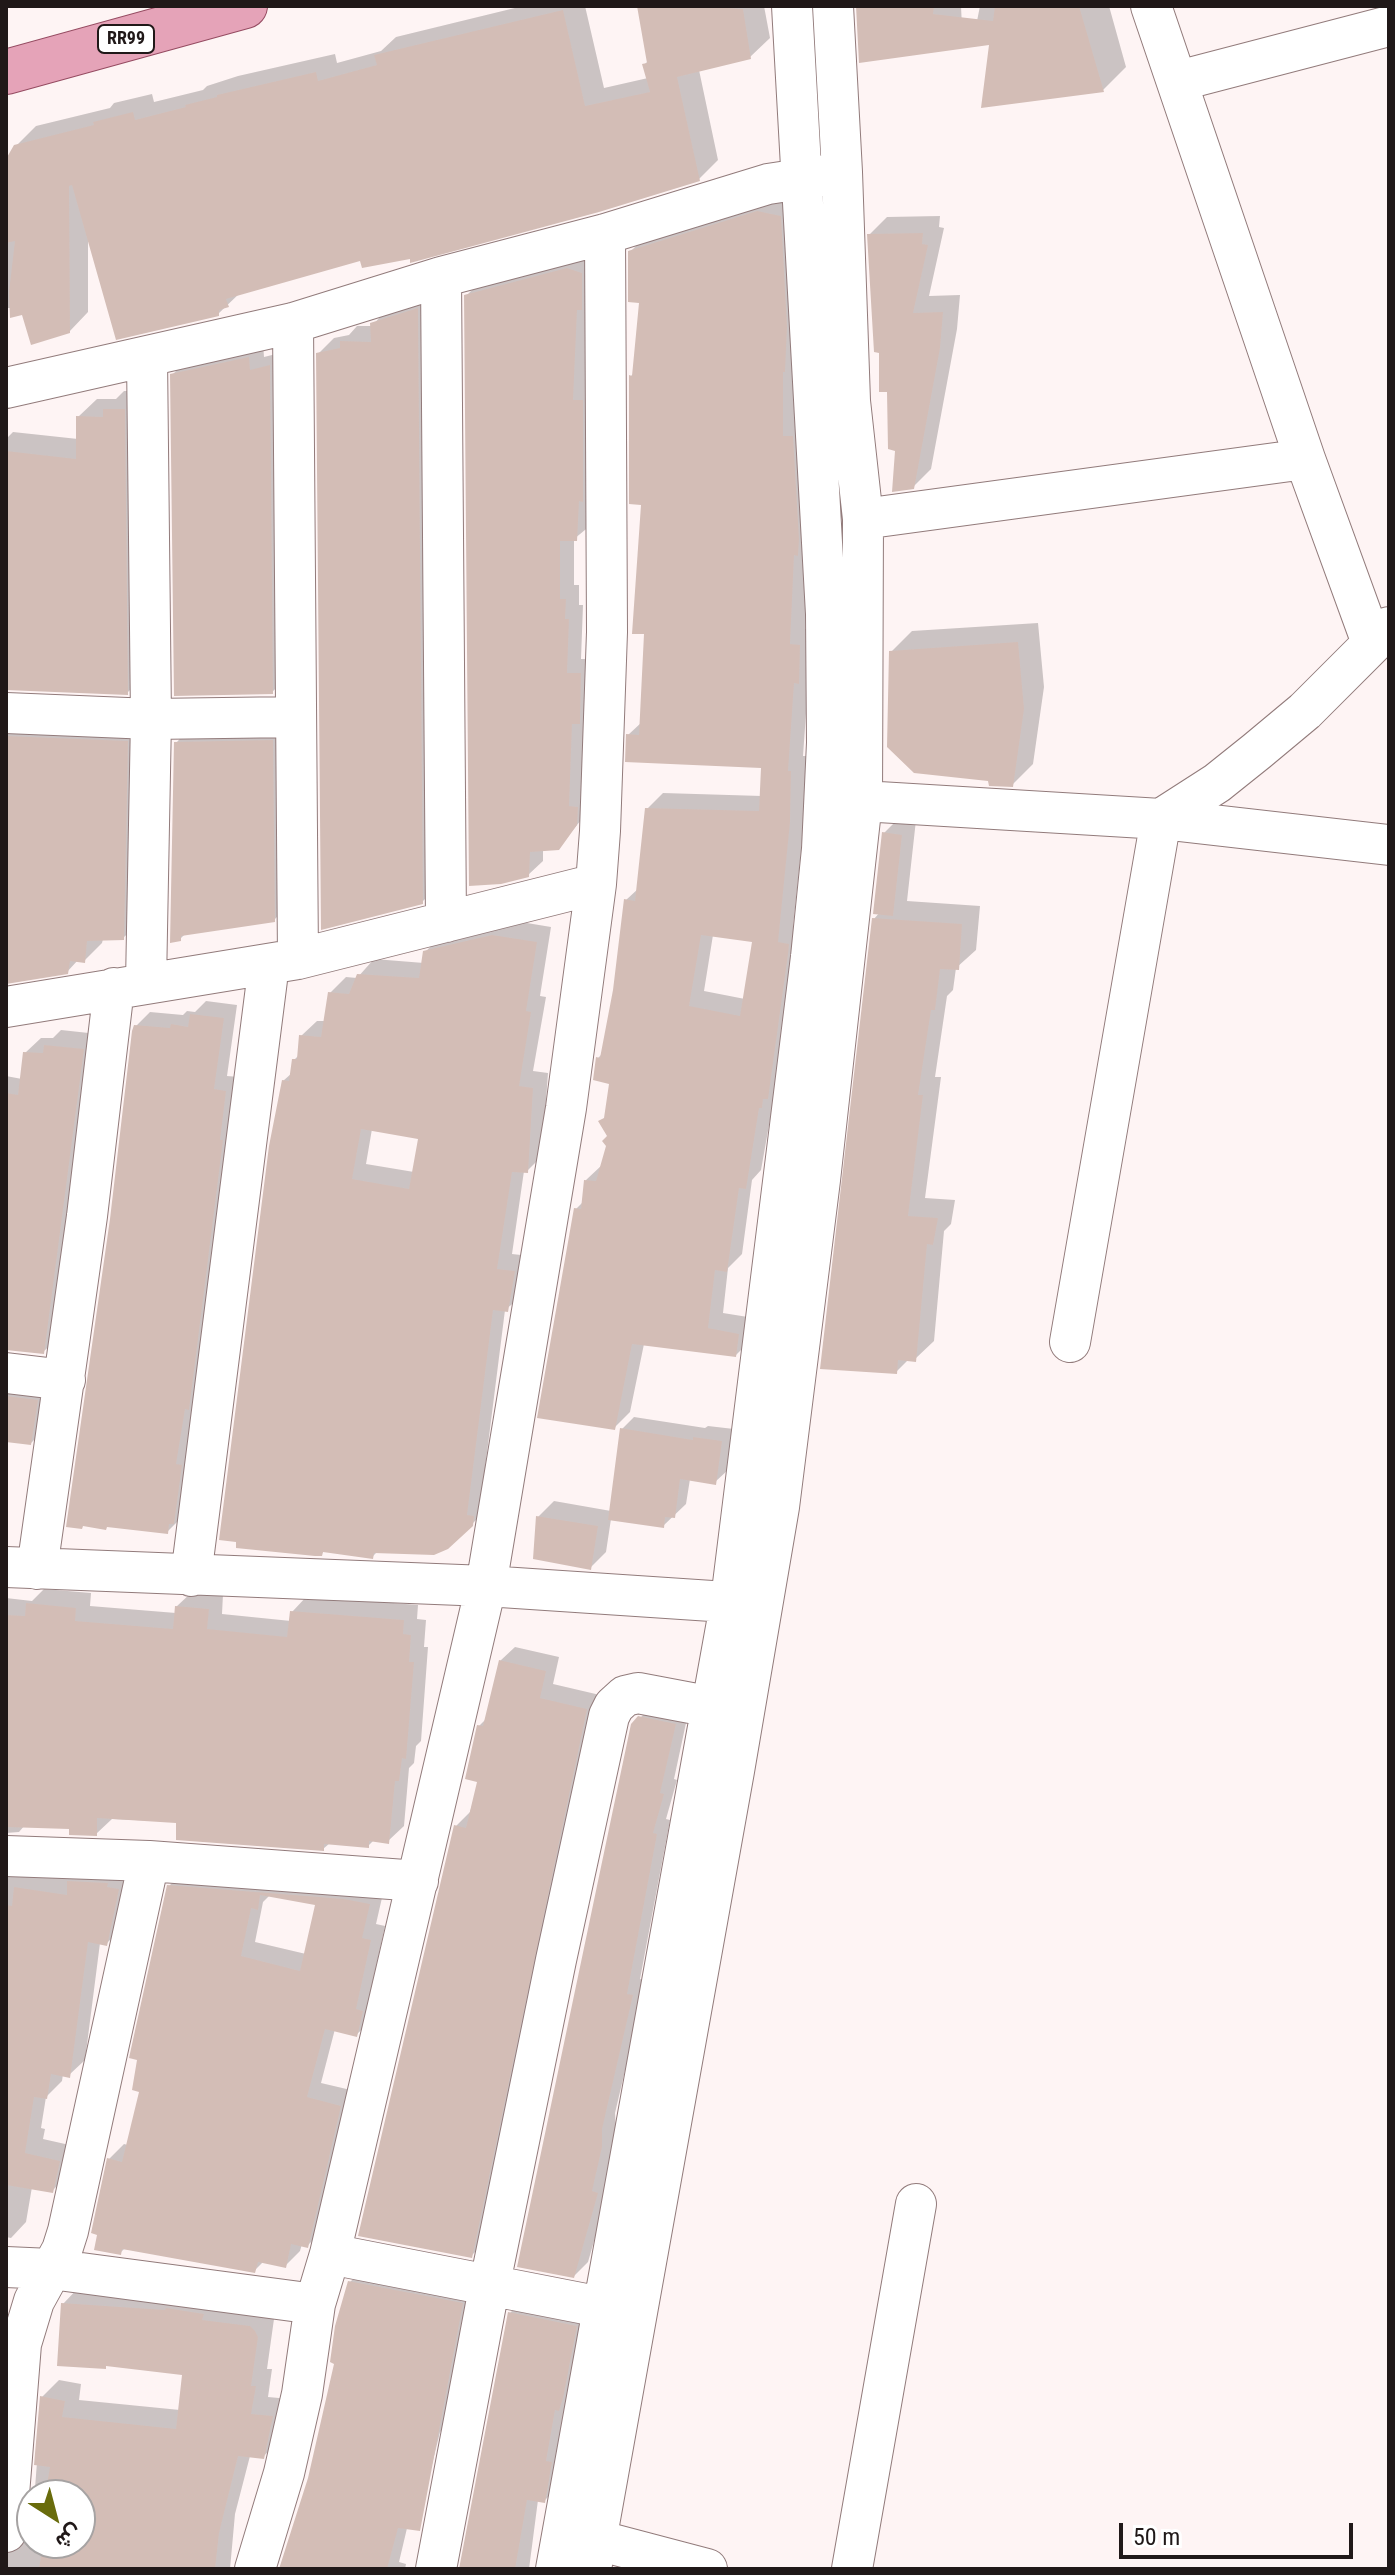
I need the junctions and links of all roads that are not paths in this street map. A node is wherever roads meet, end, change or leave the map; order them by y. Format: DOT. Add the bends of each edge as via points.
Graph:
graph roads {
  1 [pos="245,6"];
  2 [pos="792,6"];
  3 [pos="833,6"];
  4 [pos="1151,6"];
  5 [pos="150,12"];
  6 [pos="1389,26"];
  7 [pos="6,48"];
  8 [pos="6,72"];
  9 [pos="1178,81"];
  10 [pos="842,172"];
  11 [pos="802,179"];
  12 [pos="605,234"];
  13 [pos="441,277"];
  14 [pos="293,323"];
  15 [pos="147,357"];
  16 [pos="6,388"];
  17 [pos="1305,459"];
  18 [pos="863,519"];
  19 [pos="1380,635"];
  20 [pos="6,713"];
  21 [pos="296,717"];
  22 [pos="151,719"];
  23 [pos="862,801"];
  24 [pos="1161,819"];
  25 [pos="1389,845"];
  26 [pos="596,884"];
  27 [pos="446,922"];
  28 [pos="283,962"];
  29 [pos="130,986"];
  30 [pos="6,1007"];
  31 [pos="1070,1342"];
  32 [pos="6,1373"];
  33 [pos="65,1380"];
  34 [pos="21,1568"];
  35 [pos="191,1576"];
  36 [pos="486,1586"];
  37 [pos="747,1602"];
  38 [pos="712,1707"];
  39 [pos="6,1856"];
  40 [pos="149,1861"];
  41 [pos="418,1881"];
  42 [pos="916,2204"];
  43 [pos="330,2254"];
  44 [pos="6,2267"];
  45 [pos="51,2269"];
  46 [pos="490,2283"];
  47 [pos="315,2304"];
  48 [pos="601,2307"];
  49 [pos="6,2532"];
  50 [pos="594,2554"];
  51 [pos="255,2569"];
  52 [pos="436,2569"];
  53 [pos="556,2569"];
  54 [pos="707,2569"];
  55 [pos="852,2569"];
  1 -- 5 [label="main road, RR99"];
  2 -- 11 [label="street"];
  3 -- 10 [label="street"];
  4 -- 9 [label="street"];
  5 -- 7 [label="main road, RR99"];
  5 -- 8 [label="main road, RR99"];
  6 -- 9 [label="street"];
  9 -- 17 [label="street"];
  10 -- 11 [label="street"];
  10 -- 18 [label="street" via="850,401"];
  11 -- 12 [label="street" via="768,184"];
  11 -- 37 [label="street" via="826,614 827,743 822,849"];
  12 -- 13 [label="street"];
  12 -- 26 [label="street" via="607,632"];
  13 -- 14 [label="street"];
  13 -- 27 [label="street"];
  14 -- 15 [label="street"];
  14 -- 21 [label="street"];
  15 -- 16 [label="street"];
  15 -- 22 [label="street"];
  17 -- 18 [label="street"];
  17 -- 19 [label="street"];
  18 -- 23 [label="street"];
  19 -- 24 [label="street" via="1305,711 1217,783"];
  20 -- 22 [label="street"];
  21 -- 22 [label="street"];
  21 -- 28 [label="street"];
  22 -- 29 [label="street"];
  23 -- 24 [label="street"];
  23 -- 37 [label="street" via="779,1507"];
  24 -- 25 [label="street"];
  24 -- 31 [label="street"];
  26 -- 27 [label="street"];
  26 -- 36 [label="street" via="553,1196"];
  27 -- 28 [label="street"];
  28 -- 29 [label="street"];
  28 -- 35 [label="street"];
  29 -- 30 [label="street"];
  29 -- 33 [label="street"];
  32 -- 33 [label="street"];
  33 -- 34 [label="street"];
  34 -- 35 [label="street"];
  35 -- 36 [label="street"];
  36 -- 37 [label="street"];
  36 -- 41 [label="street"];
  37 -- 38 [label="street"];
  37 -- 50 [label="street"];
  38 -- 46 [label="street" via="638,1693 625,1696 609,1716"];
  38 -- 48 [label="street"];
  39 -- 40 [label="street"];
  40 -- 41 [label="street"];
  40 -- 45 [label="street" via="68,2231"];
  41 -- 43 [label="street"];
  42 -- 55 [label="street"];
  43 -- 46 [label="street"];
  43 -- 47 [label="street"];
  44 -- 45 [label="street"];
  45 -- 47 [label="street"];
  45 -- 49 [label="street" via="21,2344"];
  46 -- 48 [label="street"];
  46 -- 52 [label="street"];
  47 -- 51 [label="street" via="302,2394"];
  48 -- 53 [label="street"];
  50 -- 54 [label="street"];
}
